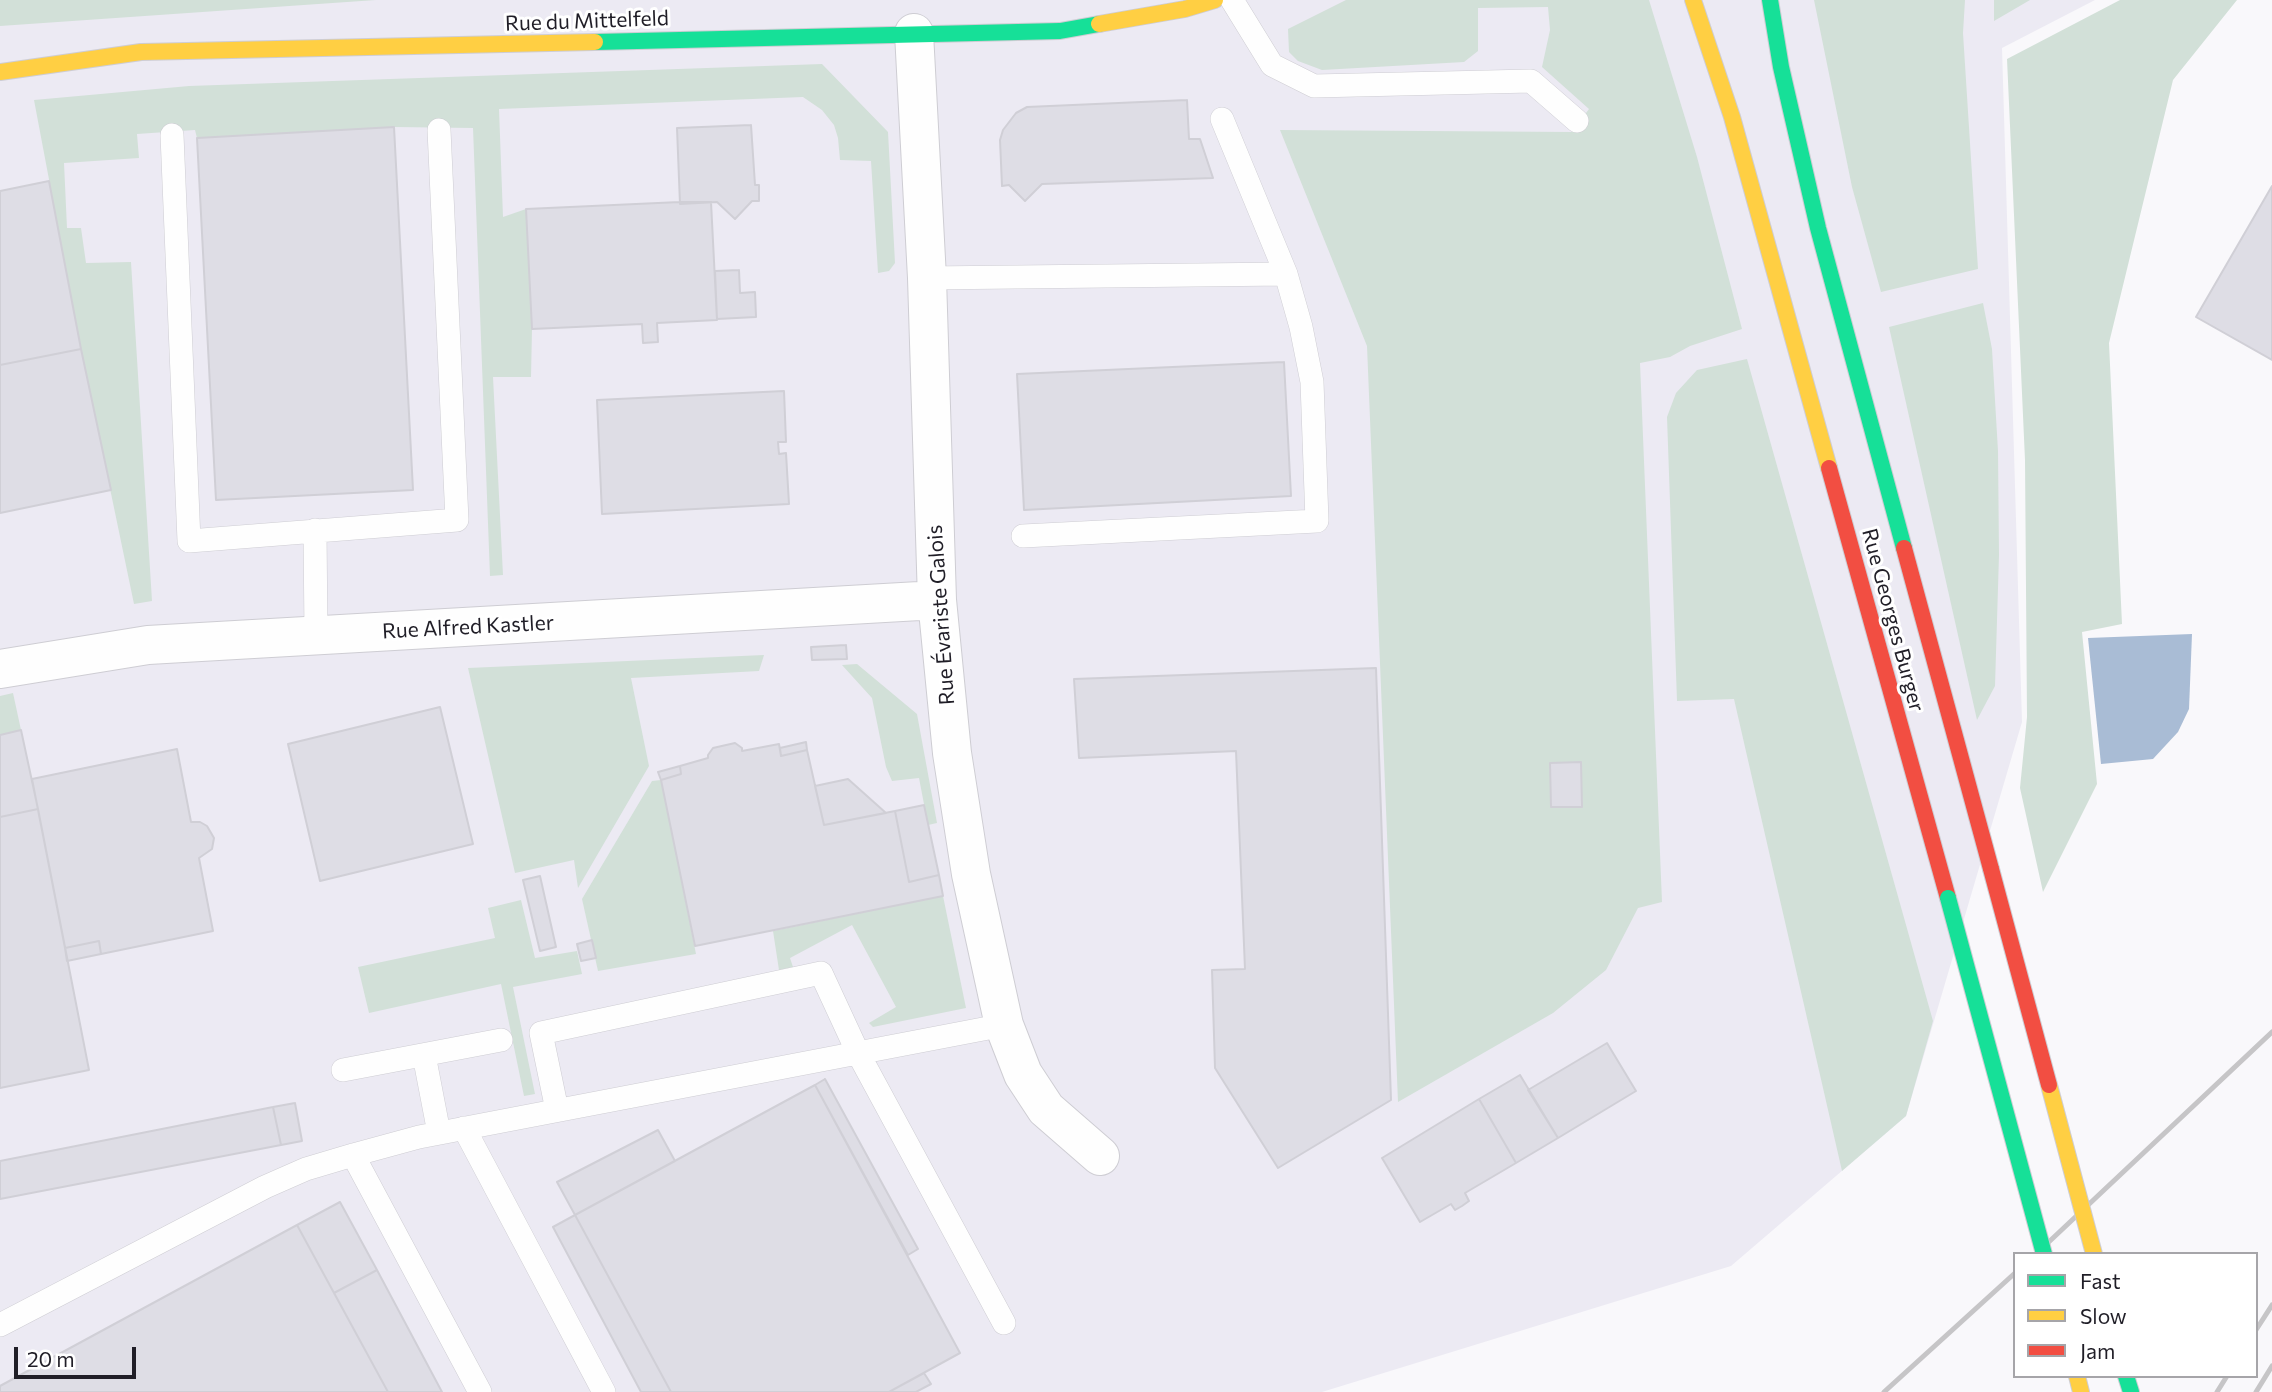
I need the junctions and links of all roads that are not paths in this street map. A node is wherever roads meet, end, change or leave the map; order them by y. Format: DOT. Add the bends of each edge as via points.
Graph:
graph roads {
  1 [pos="1215,0"];
  2 [pos="1232,0"];
  3 [pos="1693,0"];
  4 [pos="1770,0"];
  5 [pos="914,33"];
  6 [pos="0,72"];
  7 [pos="1222,118"];
  8 [pos="1577,121"];
  9 [pos="439,130"];
  10 [pos="172,135"];
  11 [pos="1286,274"];
  12 [pos="927,278"];
  13 [pos="315,530"];
  14 [pos="1023,536"];
  15 [pos="937,600"];
  16 [pos="316,635"];
  17 [pos="0,670"];
  18 [pos="1004,1025"];
  19 [pos="501,1040"];
  20 [pos="858,1053"];
  21 [pos="424,1055"];
  22 [pos="343,1070"];
  23 [pos="557,1110"];
  24 [pos="464,1128"];
  25 [pos="439,1133"];
  26 [pos="353,1155"];
  27 [pos="1100,1156"];
  28 [pos="2042,1252"];
  29 [pos="2093,1252"];
  30 [pos="1004,1323"];
  31 [pos="0,1325"];
  32 [pos="480,1392"];
  33 [pos="604,1392"];
  1 -- 5 [label="street, Rue du Mittelfeld" via="1060,31"];
  2 -- 8 [label="lane" via="1272,65 1314,86 1531,80"];
  3 -- 28 [label="street, Rue Georges Burger, bridge" via="1732,117"];
  4 -- 29 [label="street, Rue Georges Burger, bridge" via="1780,67 1818,228"];
  5 -- 6 [label="street, Rue du Mittelfeld" via="141,52"];
  5 -- 12 [label="street, Rue Évariste Galois"];
  7 -- 11 [label="lane"];
  9 -- 13 [label="lane" via="457,520"];
  10 -- 13 [label="lane" via="188,541"];
  11 -- 12 [label="lane"];
  11 -- 14 [label="lane" via="1312,382 1317,521"];
  12 -- 15 [label="street, Rue Évariste Galois"];
  13 -- 16 [label="lane"];
  15 -- 16 [label="street, Rue Alfred Kastler"];
  15 -- 18 [label="street, Rue Évariste Galois" via="954,767 971,874"];
  16 -- 17 [label="street, Rue Alfred Kastler" via="148,645"];
  18 -- 20 [label="lane"];
  18 -- 27 [label="street, Rue Évariste Galois" via="1023,1074 1046,1108"];
  19 -- 21 [label="lane"];
  20 -- 23 [label="lane"];
  20 -- 23 [label="lane" via="821,973 541,1033"];
  20 -- 30 [label="lane"];
  21 -- 22 [label="lane"];
  21 -- 25 [label="lane"];
  23 -- 24 [label="lane"];
  24 -- 25 [label="lane"];
  24 -- 33 [label="lane"];
  25 -- 26 [label="lane"];
  26 -- 31 [label="lane" via="265,1187"];
  26 -- 32 [label="lane"];
}
